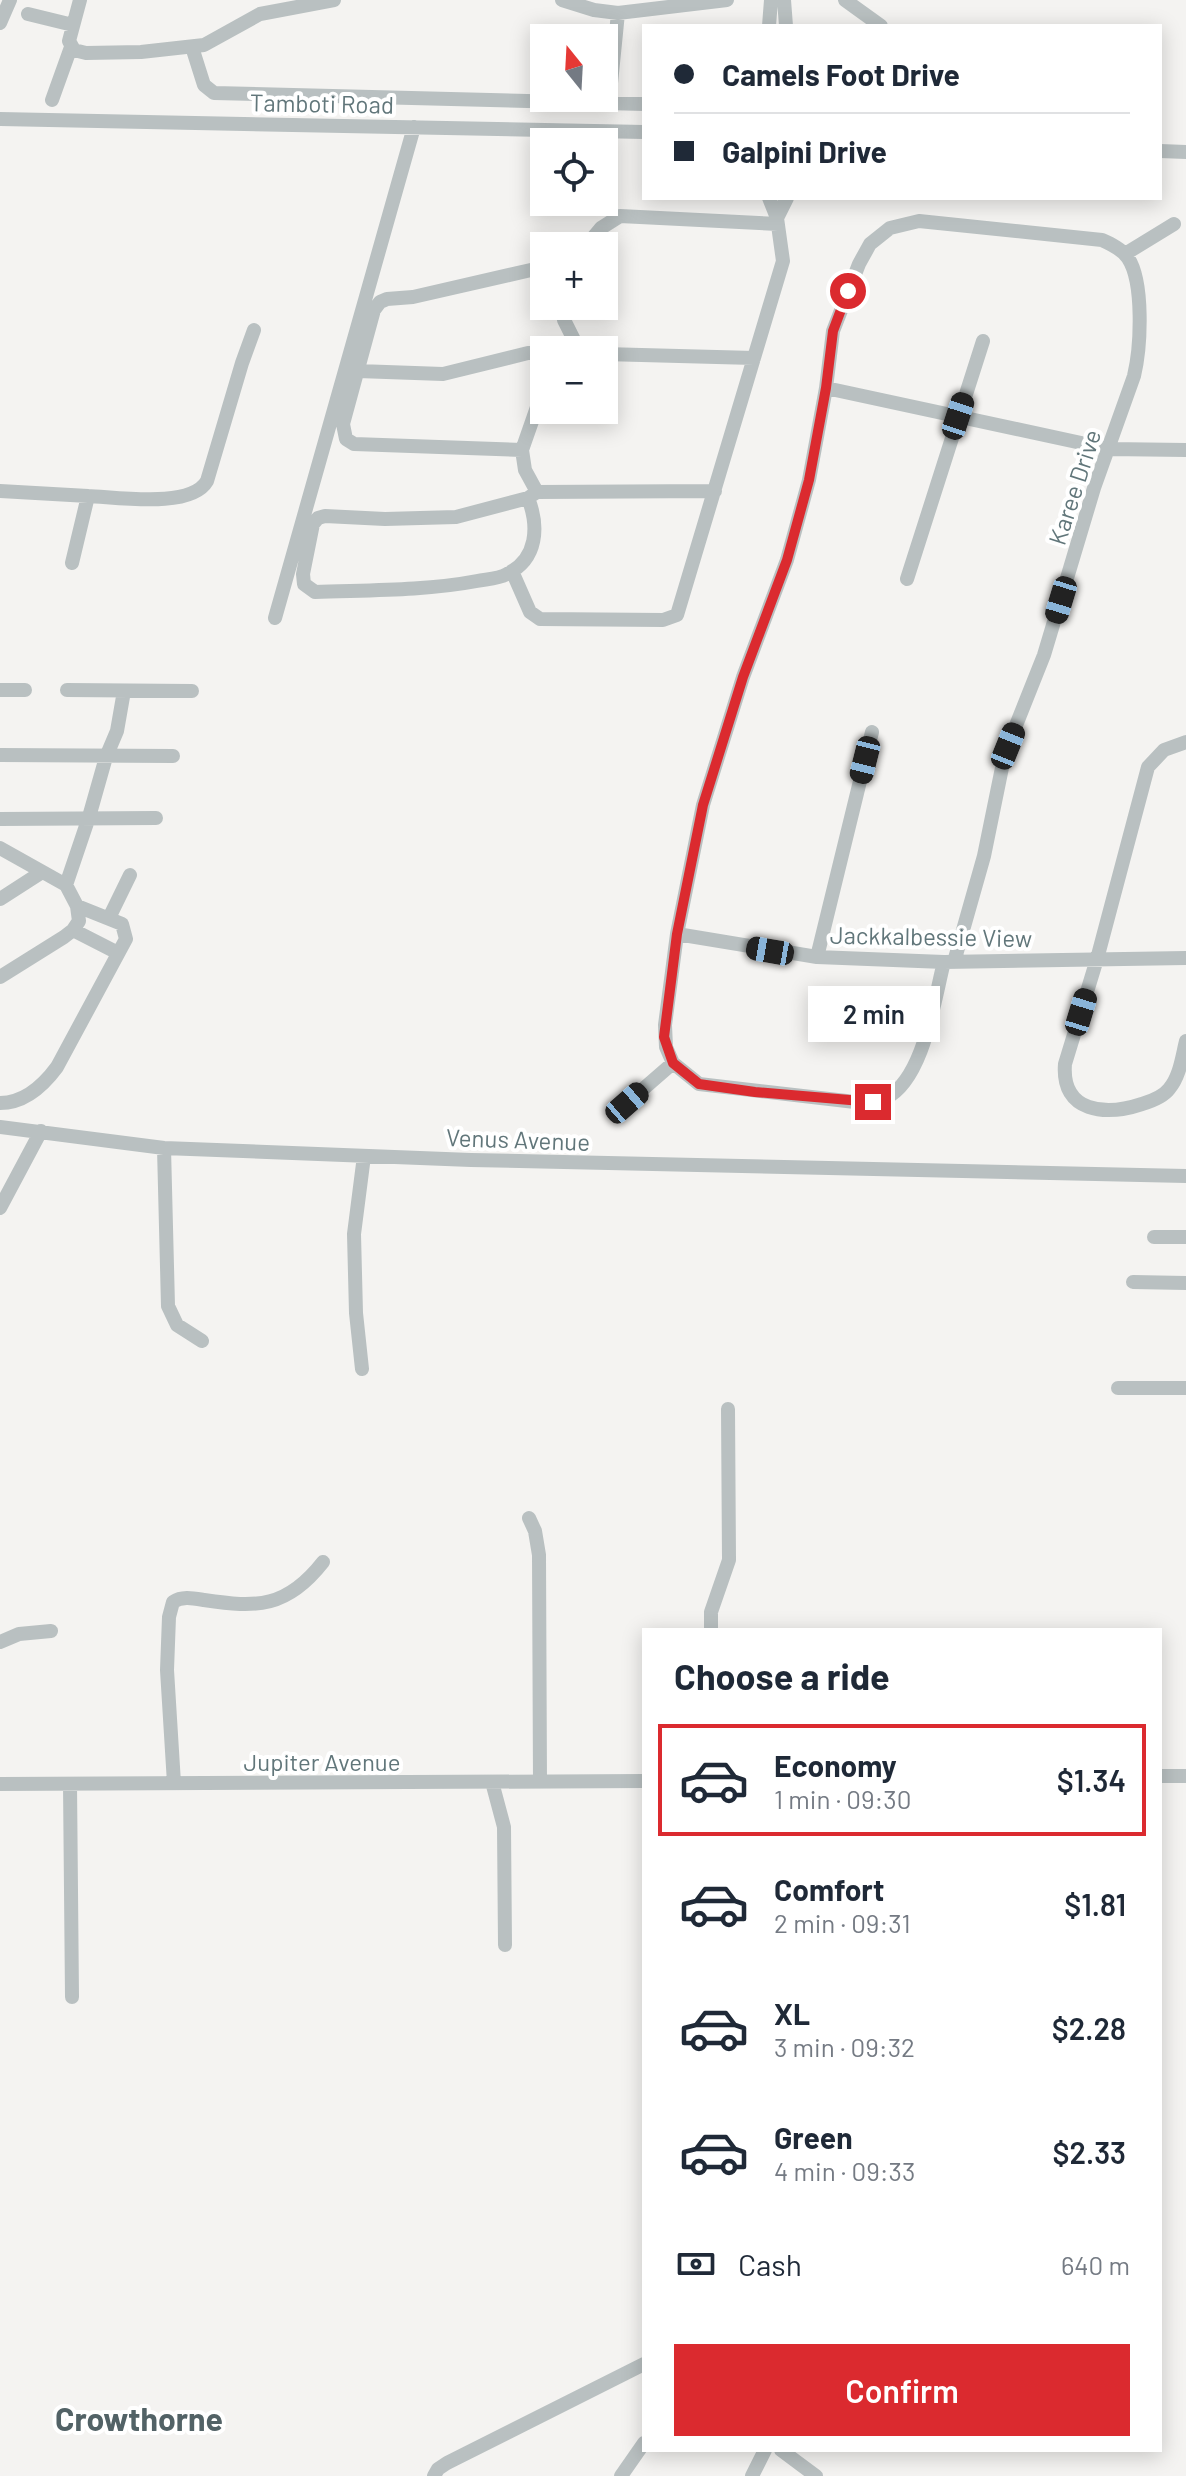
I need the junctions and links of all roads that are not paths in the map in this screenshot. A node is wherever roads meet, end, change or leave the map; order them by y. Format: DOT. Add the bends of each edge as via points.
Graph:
graph roads {
  1 [pos="10,0"];
  2 [pos="80,0"];
  3 [pos="334,0"];
  4 [pos="562,0"];
  5 [pos="727,0"];
  6 [pos="771,0"];
  7 [pos="784,0"];
  8 [pos="845,0"];
  9 [pos="618,13"];
  10 [pos="28,14"];
  11 [pos="0,23"];
  12 [pos="617,24"];
  13 [pos="769,24"];
  14 [pos="786,24"];
  15 [pos="878,24"];
  16 [pos="73,25"];
  17 [pos="71,47"];
  18 [pos="192,47"];
  19 [pos="52,100"];
  20 [pos="530,101"];
  21 [pos="618,103"];
  22 [pos="642,104"];
  23 [pos="0,119"];
  24 [pos="414,127"];
  25 [pos="642,132"];
  26 [pos="1162,151"];
  27 [pos="1186,152"];
  28 [pos="770,200"];
  29 [pos="786,200"];
  30 [pos="778,221"];
  31 [pos="1174,224"];
  32 [pos="598,232"];
  33 [pos="1125,254"];
  34 [pos="530,270"];
  35 [pos="254,330"];
  36 [pos="983,341"];
  37 [pos="530,353"];
  38 [pos="618,354"];
  39 [pos="754,358"];
  40 [pos="358,371"];
  41 [pos="826,388"];
  42 [pos="958,416"];
  43 [pos="531,424"];
  44 [pos="1109,449"];
  45 [pos="522,450"];
  46 [pos="1186,450"];
  47 [pos="0,491"];
  48 [pos="715,491"];
  49 [pos="533,495"];
  50 [pos="88,496"];
  51 [pos="72,563"];
  52 [pos="512,571"];
  53 [pos="907,579"];
  54 [pos="275,618"];
  55 [pos="0,690"];
  56 [pos="25,690"];
  57 [pos="67,690"];
  58 [pos="124,691"];
  59 [pos="192,691"];
  60 [pos="872,732"];
  61 [pos="1186,742"];
  62 [pos="0,755"];
  63 [pos="173,756"];
  64 [pos="106,757"];
  65 [pos="89,817"];
  66 [pos="156,818"];
  67 [pos="0,819"];
  68 [pos="0,848"];
  69 [pos="42,872"];
  70 [pos="130,875"];
  71 [pos="66,885"];
  72 [pos="0,899"];
  73 [pos="77,906"];
  74 [pos="109,918"];
  75 [pos="73,930"];
  76 [pos="677,934"];
  77 [pos="118,953"];
  78 [pos="817,957"];
  79 [pos="1186,958"];
  80 [pos="1097,959"];
  81 [pos="949,962"];
  82 [pos="0,977"];
  83 [pos="1186,1041"];
  84 [pos="673,1063"];
  85 [pos="0,1103"];
  86 [pos="627,1103"];
  87 [pos="0,1127"];
  88 [pos="41,1131"];
  89 [pos="164,1148"];
  90 [pos="364,1156"];
  91 [pos="1186,1176"];
  92 [pos="0,1208"];
  93 [pos="1154,1237"];
  94 [pos="1186,1237"];
  95 [pos="1133,1282"];
  96 [pos="1186,1283"];
  97 [pos="202,1341"];
  98 [pos="362,1369"];
  99 [pos="1118,1388"];
  100 [pos="1186,1388"];
  101 [pos="728,1409"];
  102 [pos="529,1518"];
  103 [pos="323,1562"];
  104 [pos="711,1628"];
  105 [pos="51,1631"];
  106 [pos="0,1642"];
  107 [pos="1162,1776"];
  108 [pos="1186,1776"];
  109 [pos="540,1781"];
  110 [pos="642,1781"];
  111 [pos="492,1782"];
  112 [pos="174,1783"];
  113 [pos="0,1784"];
  114 [pos="70,1784"];
  115 [pos="505,1945"];
  116 [pos="72,1997"];
  117 [pos="642,2365"];
  118 [pos="642,2446"];
  119 [pos="764,2452"];
  120 [pos="784,2452"];
  121 [pos="434,2476"];
  122 [pos="621,2476"];
  123 [pos="752,2476"];
  124 [pos="816,2476"];
  1 -- 11 [label="street"];
  2 -- 16 [label="street"];
  3 -- 18 [label="street" via="260,14 215,41"];
  4 -- 9 [label="street"];
  5 -- 9 [label="street"];
  6 -- 13 [label="street"];
  7 -- 14 [label="street"];
  8 -- 15 [label="street"];
  9 -- 12 [label="street"];
  10 -- 16 [label="street"];
  16 -- 17 [label="street"];
  17 -- 18 [label="street" via="86,53"];
  17 -- 19 [label="street"];
  18 -- 20 [label="street" via="204,85 214,93"];
  21 -- 22 [label="street"];
  23 -- 24 [label="street, Tamboti Road"];
  24 -- 25 [label="street, Tamboti Road"];
  24 -- 54 [label="street"];
  26 -- 27 [label="street"];
  28 -- 30 [label="street"];
  29 -- 30 [label="street"];
  30 -- 32 [label="street" via="620,216"];
  30 -- 39 [label="street" via="783,261"];
  31 -- 33 [label="street"];
  33 -- 41 [label="street" via="1102,240 919,221 900,224 870,244 859,264 837,319"];
  33 -- 44 [label="street, Karee Drive" via="1137,284 1137,357"];
  34 -- 40 [label="street" via="382,300 374,310"];
  35 -- 50 [label="street" via="201,489 163,499"];
  36 -- 42 [label="street"];
  37 -- 40 [label="street" via="443,374"];
  38 -- 39 [label="street"];
  39 -- 48 [label="street"];
  40 -- 45 [label="street" via="343,424 350,443"];
  41 -- 42 [label="street"];
  41 -- 76 [label="street" via="787,560 703,805"];
  42 -- 44 [label="street"];
  42 -- 53 [label="street"];
  43 -- 45 [label="street"];
  44 -- 46 [label="street"];
  44 -- 81 [label="street, Karee Drive" via="1044,655 1005,753 984,856"];
  45 -- 49 [label="street"];
  47 -- 50 [label="street"];
  48 -- 49 [label="street"];
  48 -- 52 [label="street" via="681,607 670,619 540,619 530,612"];
  49 -- 52 [label="street" via="534,538 525,560"];
  49 -- 52 [label="street" via="456,517 318,518 303,574 306,587 315,592 419,589"];
  50 -- 51 [label="street"];
  55 -- 56 [label="street"];
  57 -- 58 [label="street"];
  58 -- 59 [label="street"];
  58 -- 64 [label="street" via="120,721"];
  60 -- 78 [label="street"];
  61 -- 80 [label="street" via="1164,750 1148,767"];
  62 -- 64 [label="street"];
  63 -- 64 [label="street"];
  64 -- 65 [label="street"];
  65 -- 66 [label="street"];
  65 -- 67 [label="street"];
  65 -- 71 [label="street"];
  68 -- 69 [label="street"];
  69 -- 71 [label="street"];
  69 -- 72 [label="street"];
  70 -- 74 [label="street"];
  71 -- 73 [label="street"];
  73 -- 74 [label="street"];
  73 -- 75 [label="street" via="79,921"];
  74 -- 77 [label="street" via="125,929"];
  75 -- 77 [label="street"];
  75 -- 82 [label="street"];
  76 -- 78 [label="street, Jackkalbessie View"];
  76 -- 84 [label="street" via="665,1025"];
  77 -- 85 [label="street" via="45,1083 24,1098"];
  78 -- 81 [label="street, Jackkalbessie View"];
  79 -- 80 [label="street, Jackkalbessie View"];
  80 -- 81 [label="street, Jackkalbessie View"];
  80 -- 83 [label="street" via="1065,1064 1065,1083 1074,1098 1108,1111 1164,1095"];
  81 -- 84 [label="street, Karee Drive" via="915,1066 898,1089 880,1101 706,1086"];
  84 -- 86 [label="street"];
  87 -- 88 [label="street, Venus Avenue"];
  88 -- 89 [label="street, Venus Avenue"];
  88 -- 92 [label="street"];
  89 -- 90 [label="street, Venus Avenue"];
  89 -- 97 [label="street" via="168,1306 177,1325"];
  90 -- 91 [label="street, Venus Avenue"];
  90 -- 98 [label="street" via="354,1234"];
  93 -- 94 [label="street"];
  95 -- 96 [label="street"];
  99 -- 100 [label="street"];
  101 -- 104 [label="street" via="729,1560 711,1612"];
  102 -- 109 [label="street" via="539,1555"];
  103 -- 112 [label="street" via="300,1586 272,1602 173,1602 167,1670"];
  105 -- 106 [label="street"];
  107 -- 108 [label="street"];
  109 -- 110 [label="street, Jupiter Avenue"];
  109 -- 111 [label="street, Jupiter Avenue"];
  111 -- 112 [label="street, Jupiter Avenue"];
  111 -- 115 [label="street" via="504,1827"];
  112 -- 114 [label="street, Jupiter Avenue"];
  113 -- 114 [label="street, Jupiter Avenue"];
  114 -- 116 [label="street"];
  117 -- 121 [label="street" via="447,2463"];
  118 -- 122 [label="street"];
  119 -- 123 [label="street"];
  120 -- 124 [label="street"];
}
